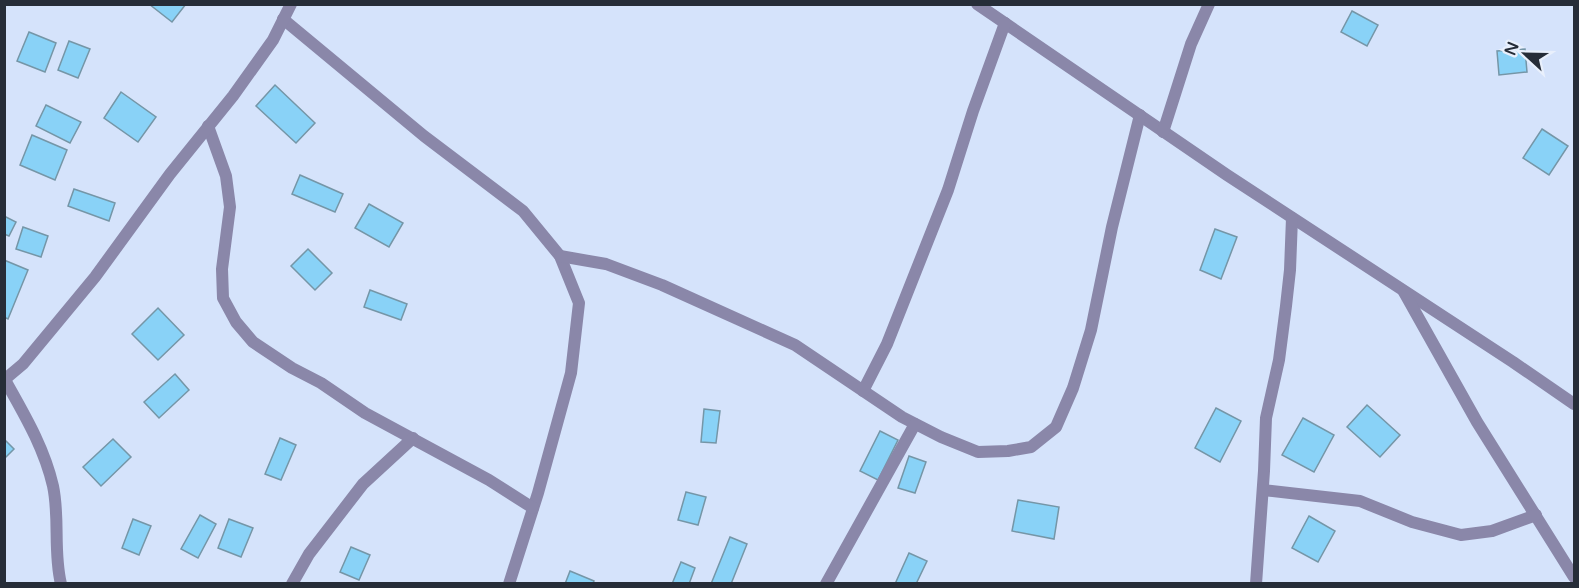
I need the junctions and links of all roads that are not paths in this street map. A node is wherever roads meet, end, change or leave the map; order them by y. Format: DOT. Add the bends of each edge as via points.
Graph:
graph roads {
  1 [pos="291,4"];
  2 [pos="977,4"];
  3 [pos="1209,4"];
  4 [pos="283,19"];
  5 [pos="1005,23"];
  6 [pos="1140,115"];
  7 [pos="208,126"];
  8 [pos="1163,132"];
  9 [pos="1292,218"];
  10 [pos="560,256"];
  11 [pos="1404,290"];
  12 [pos="5,380"];
  13 [pos="863,391"];
  14 [pos="1575,404"];
  15 [pos="915,424"];
  16 [pos="413,438"];
  17 [pos="1263,490"];
  18 [pos="533,508"];
  19 [pos="1536,515"];
  20 [pos="1575,577"];
  21 [pos="61,584"];
  22 [pos="292,584"];
  23 [pos="509,584"];
  24 [pos="826,584"];
  25 [pos="1256,584"];
  1 -- 4 [label="street"];
  2 -- 5 [label="street"];
  3 -- 8 [label="street" via="1191,44"];
  4 -- 7 [label="street" via="273,40"];
  4 -- 10 [label="street" via="523,212"];
  5 -- 6 [label="street"];
  5 -- 13 [label="street" via="948,190 887,344"];
  6 -- 8 [label="street"];
  6 -- 15 [label="street" via="1090,330 1073,388 1056,427 1031,447 978,452"];
  7 -- 12 [label="street" via="95,277 23,364"];
  7 -- 16 [label="street" via="225,176 230,207 222,269 223,298 236,322 253,342 365,413"];
  8 -- 9 [label="street"];
  9 -- 11 [label="street"];
  9 -- 17 [label="street" via="1279,360 1266,418"];
  10 -- 13 [label="street" via="606,264 662,285 795,345"];
  10 -- 18 [label="street" via="579,303 571,373"];
  11 -- 14 [label="street"];
  11 -- 19 [label="street"];
  12 -- 21 [label="street" via="41,447 53,486 56,563"];
  13 -- 15 [label="street"];
  15 -- 24 [label="street"];
  16 -- 18 [label="street"];
  16 -- 22 [label="street" via="363,484 309,554"];
  17 -- 19 [label="street" via="1360,501 1412,522 1461,535 1492,531"];
  17 -- 25 [label="street"];
  18 -- 23 [label="street"];
  19 -- 20 [label="street"];
}
